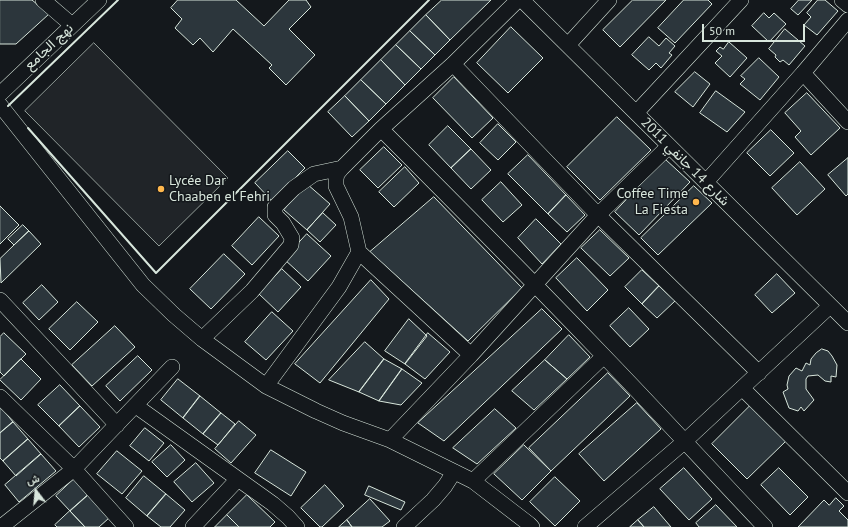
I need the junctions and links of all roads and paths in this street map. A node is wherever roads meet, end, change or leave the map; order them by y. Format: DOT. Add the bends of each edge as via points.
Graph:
graph roads {
  1 [pos="43,0"];
  2 [pos="98,0"];
  3 [pos="518,0"];
  4 [pos="522,0"];
  5 [pos="609,0"];
  6 [pos="741,0"];
  7 [pos="842,0"];
  8 [pos="848,5"];
  9 [pos="848,20"];
  10 [pos="72,25"];
  11 [pos="568,45"];
  12 [pos="453,64"];
  13 [pos="803,73"];
  14 [pos="0,94"];
  15 [pos="0,105"];
  16 [pos="636,113"];
  17 [pos="848,122"];
  18 [pos="381,129"];
  19 [pos="669,146"];
  20 [pos="342,168"];
  21 [pos="706,182"];
  22 [pos="598,215"];
  23 [pos="359,252"];
  24 [pos="535,284"];
  25 [pos="0,300"];
  26 [pos="830,306"];
  27 [pos="848,323"];
  28 [pos="202,339"];
  29 [pos="471,355"];
  30 [pos="604,356"];
  31 [pos="172,367"];
  32 [pos="759,373"];
  33 [pos="266,386"];
  34 [pos="742,388"];
  35 [pos="0,397"];
  36 [pos="136,406"];
  37 [pos="117,425"];
  38 [pos="390,440"];
  39 [pos="684,442"];
  40 [pos="74,469"];
  41 [pos="454,472"];
  42 [pos="238,480"];
  43 [pos="473,482"];
  44 [pos="848,493"];
  45 [pos="119,525"];
  46 [pos="1,527"];
  47 [pos="193,527"];
  48 [pos="297,527"];
  49 [pos="404,527"];
  50 [pos="532,527"];
  51 [pos="585,527"];
  52 [pos="765,527"];
  1 -- 10 [label="street"];
  2 -- 10 [label="street, نهج الجامع"];
  3 -- 12 [label="street"];
  4 -- 11 [label="street, شارع 14 جانفي 2011"];
  5 -- 11 [label="street"];
  6 -- 16 [label="street"];
  7 -- 8 [label="street"];
  9 -- 13 [label="street"];
  10 -- 14 [label="street, نهج الجامع"];
  11 -- 16 [label="street, شارع 14 جانفي 2011"];
  12 -- 18 [label="street"];
  12 -- 22 [label="street"];
  13 -- 17 [label="street"];
  13 -- 21 [label="street"];
  15 -- 28 [label="street" via="143,285"];
  16 -- 19 [label="street, شارع 14 جانفي 2011"];
  18 -- 20 [label="street"];
  18 -- 24 [label="street"];
  19 -- 21 [label="street, شارع 14 جانفي 2011"];
  19 -- 22 [label="street"];
  20 -- 23 [label="street" via="336,179 336,186 351,217"];
  20 -- 28 [label="street" via="314,174 294,188 275,207 275,215 292,238 291,245 252,291"];
  21 -- 26 [label="street, شارع 14 جانفي 2011"];
  22 -- 24 [label="street"];
  22 -- 32 [label="street"];
  23 -- 29 [label="street"];
  23 -- 33 [label="street" via="339,287"];
  24 -- 29 [label="street"];
  24 -- 30 [label="street"];
  25 -- 37 [label="street"];
  26 -- 27 [label="street, شارع 14 جانفي 2011"];
  26 -- 32 [label="street"];
  28 -- 33 [label="street"];
  29 -- 38 [label="street"];
  30 -- 39 [label="street"];
  30 -- 43 [label="street"];
  31 -- 36 [label="street"];
  32 -- 34 [label="street"];
  33 -- 38 [label="street" via="343,423"];
  34 -- 39 [label="street"];
  34 -- 44 [label="street"];
  35 -- 40 [label="street"];
  36 -- 37 [label="street"];
  36 -- 42 [label="street"];
  37 -- 40 [label="street"];
  38 -- 41 [label="street"];
  39 -- 51 [label="street"];
  39 -- 52 [label="street"];
  40 -- 45 [label="street"];
  40 -- 46 [label="street"];
  41 -- 43 [label="street"];
  41 -- 49 [label="street" via="433,500"];
  42 -- 47 [label="street"];
  42 -- 48 [label="street" via="273,504"];
  43 -- 50 [label="street"];
}
